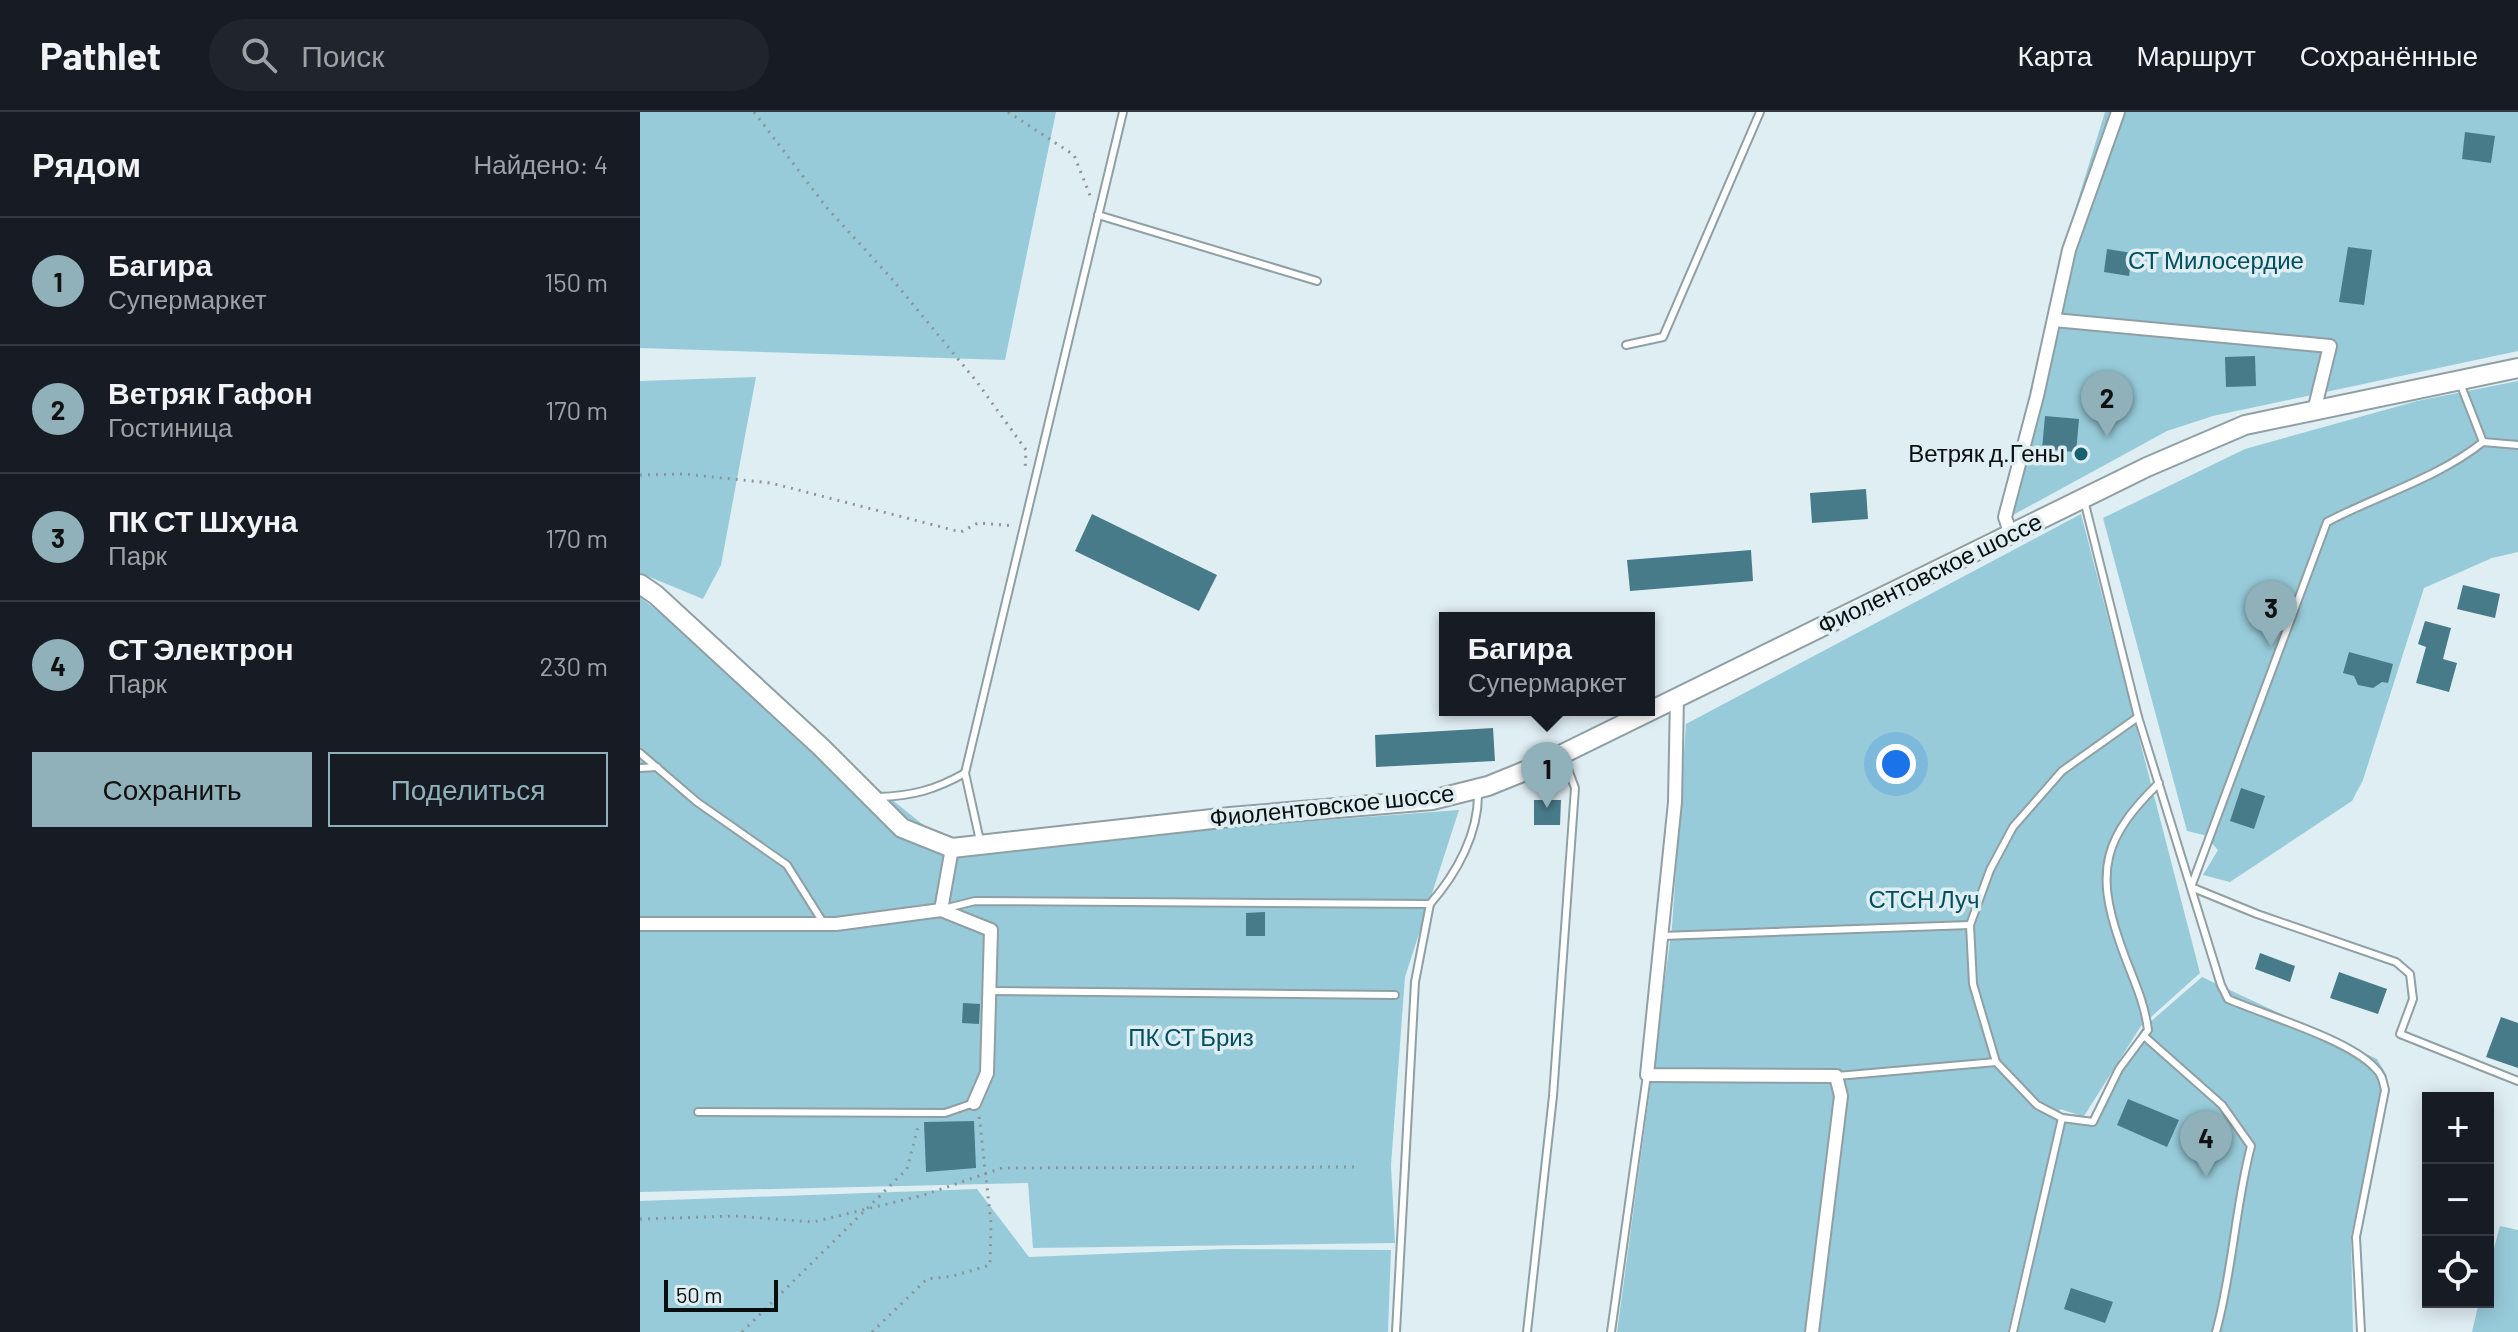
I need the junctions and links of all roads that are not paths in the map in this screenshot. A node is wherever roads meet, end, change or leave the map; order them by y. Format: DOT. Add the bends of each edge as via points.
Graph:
graph roads {
  1 [pos="1123,112"];
  2 [pos="1760,112"];
  3 [pos="2118,112"];
  4 [pos="1098,215"];
  5 [pos="1317,281"];
  6 [pos="2054,320"];
  7 [pos="1626,345"];
  8 [pos="2518,368"];
  9 [pos="2458,380"];
  10 [pos="2314,411"];
  11 [pos="2483,442"];
  12 [pos="2518,445"];
  13 [pos="2084,500"];
  14 [pos="2011,535"];
  15 [pos="640,584"];
  16 [pos="1677,697"];
  17 [pos="1655,708"];
  18 [pos="1639,716"];
  19 [pos="2138,717"];
  20 [pos="640,753"];
  21 [pos="1562,754"];
  22 [pos="657,767"];
  23 [pos="640,768"];
  24 [pos="965,773"];
  25 [pos="2159,783"];
  26 [pos="1477,789"];
  27 [pos="868,797"];
  28 [pos="981,844"];
  29 [pos="952,848"];
  30 [pos="2191,887"];
  31 [pos="1430,904"];
  32 [pos="941,910"];
  33 [pos="640,924"];
  34 [pos="824,924"];
  35 [pos="1970,925"];
  36 [pos="1661,937"];
  37 [pos="989,991"];
  38 [pos="1395,995"];
  39 [pos="2144,1036"];
  40 [pos="1996,1062"];
  41 [pos="1647,1075"];
  42 [pos="1836,1076"];
  43 [pos="2518,1081"];
  44 [pos="974,1103"];
  45 [pos="698,1112"];
  46 [pos="2062,1118"];
  47 [pos="1396,1332"];
  48 [pos="1527,1332"];
  49 [pos="1611,1332"];
  50 [pos="1812,1332"];
  51 [pos="2013,1332"];
  52 [pos="2216,1332"];
  53 [pos="2361,1332"];
  1 -- 4 [label="lane"];
  2 -- 7 [label="lane" via="1663,337"];
  3 -- 6 [label="street" via="2069,250"];
  4 -- 5 [label="lane"];
  4 -- 24 [label="lane"];
  6 -- 10 [label="street" via="2330,346"];
  6 -- 14 [label="street" via="2005,517"];
  8 -- 9 [label="main road, Фиолентовское шоссе"];
  9 -- 10 [label="main road, Фиолентовское шоссе"];
  9 -- 11 [label="lane"];
  10 -- 13 [label="main road, Фиолентовское шоссе" via="2245,425"];
  11 -- 12 [label="lane"];
  11 -- 30 [label="lane" via="2459,461 2327,522"];
  13 -- 14 [label="main road, Фиолентовское шоссе"];
  13 -- 19 [label="lane"];
  14 -- 16 [label="main road, Фиолентовское шоссе"];
  15 -- 27 [label="main road, Фиолентовское шоссе" via="821,747"];
  16 -- 17 [label="main road, Фиолентовское шоссе"];
  16 -- 36 [label="street" via="1675,802"];
  18 -- 21 [label="main road, Фиолентовское шоссе"];
  19 -- 25 [label="lane"];
  19 -- 35 [label="lane" via="2062,771 2013,827"];
  20 -- 22 [label="lane"];
  21 -- 26 [label="main road, Фиолентовское шоссе"];
  21 -- 48 [label="lane" via="1575,788 1553,1096"];
  22 -- 23 [label="lane"];
  22 -- 34 [label="lane" via="787,865"];
  24 -- 27 [label="lane" via="938,789 911,796"];
  24 -- 28 [label="lane"];
  25 -- 30 [label="lane"];
  25 -- 39 [label="lane" via="2128,814 2106,858 2105,882 2119,940 2145,1006"];
  26 -- 28 [label="main road, Фиолентовское шоссе" via="1432,800"];
  26 -- 31 [label="lane" via="1478,812 1467,845 1450,881"];
  27 -- 29 [label="main road, Фиолентовское шоссе" via="902,828"];
  28 -- 29 [label="main road, Фиолентовское шоссе"];
  29 -- 32 [label="street"];
  30 -- 43 [label="lane" via="2396,962 2410,974 2413,999 2400,1034"];
  30 -- 53 [label="lane" via="2228,999 2347,1049 2382,1077 2385,1090 2356,1237"];
  31 -- 32 [label="lane" via="975,901"];
  31 -- 47 [label="lane" via="1415,982"];
  32 -- 34 [label="street"];
  32 -- 37 [label="street" via="991,930"];
  33 -- 34 [label="street"];
  35 -- 36 [label="lane"];
  35 -- 40 [label="lane" via="1973,984"];
  36 -- 41 [label="street"];
  37 -- 38 [label="lane"];
  37 -- 44 [label="street" via="987,1073"];
  39 -- 46 [label="lane" via="2119,1069 2093,1122"];
  39 -- 52 [label="lane" via="2222,1105 2251,1146"];
  40 -- 42 [label="lane"];
  40 -- 46 [label="lane" via="2037,1105"];
  41 -- 42 [label="street"];
  41 -- 49 [label="lane"];
  42 -- 50 [label="street" via="1841,1096"];
  44 -- 45 [label="lane" via="960,1111 922,1113"];
  46 -- 51 [label="lane"];
}
